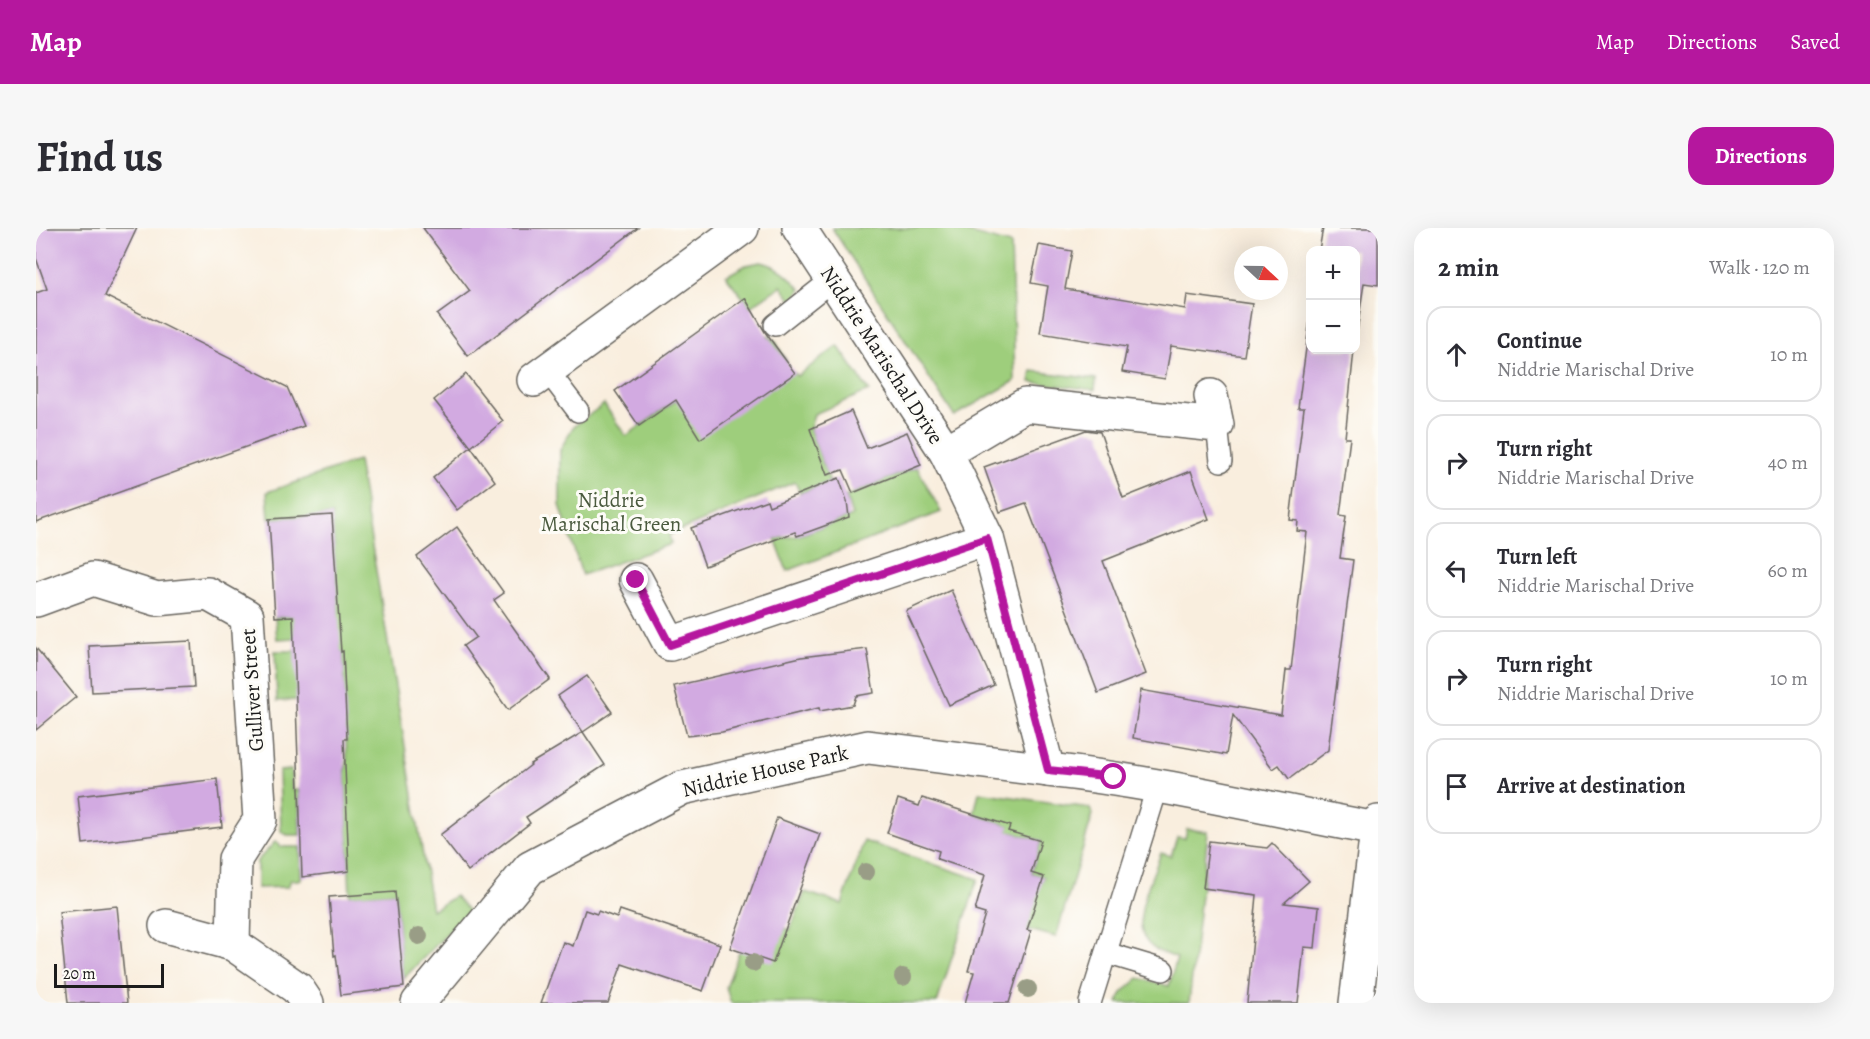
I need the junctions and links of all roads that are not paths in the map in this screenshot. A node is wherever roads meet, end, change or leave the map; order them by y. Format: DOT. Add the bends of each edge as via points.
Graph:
graph roads {
  1 [pos="742,228"];
  2 [pos="799,228"];
  3 [pos="832,279"];
  4 [pos="775,325"];
  5 [pos="540,375"];
  6 [pos="1214,410"];
  7 [pos="578,411"];
  8 [pos="946,452"];
  9 [pos="1221,461"];
  10 [pos="987,538"];
  11 [pos="636,580"];
  12 [pos="36,600"];
  13 [pos="1048,770"];
  14 [pos="1158,785"];
  15 [pos="1378,822"];
  16 [pos="1377,829"];
  17 [pos="166,926"];
  18 [pos="233,944"];
  19 [pos="1106,953"];
  20 [pos="1163,970"];
  21 [pos="307,1003"];
  22 [pos="418,1003"];
  23 [pos="1090,1003"];
  24 [pos="1356,1003"];
  1 -- 5 [label="street"];
  2 -- 3 [label="street, Niddrie Marischal Drive"];
  3 -- 4 [label="lane"];
  3 -- 8 [label="street, Niddrie Marischal Drive"];
  5 -- 7 [label="lane"];
  6 -- 8 [label="street, Niddrie Marischal Drive" via="1025,405"];
  6 -- 9 [label="lane"];
  8 -- 10 [label="street, Niddrie Marischal Drive"];
  10 -- 11 [label="street" via="670,645"];
  10 -- 13 [label="street, Niddrie Marischal Drive"];
  12 -- 18 [label="street, Gulliver Street" via="93,579 157,599 208,594 247,616 260,820 235,859"];
  13 -- 14 [label="street"];
  13 -- 22 [label="street, Niddrie House Park" via="868,747 682,788 530,868"];
  14 -- 16 [label="street"];
  14 -- 19 [label="lane"];
  15 -- 16 [label="street"];
  16 -- 24 [label="street"];
  17 -- 18 [label="street"];
  18 -- 21 [label="street" via="297,988"];
  19 -- 20 [label="lane"];
  19 -- 23 [label="lane"];
}
